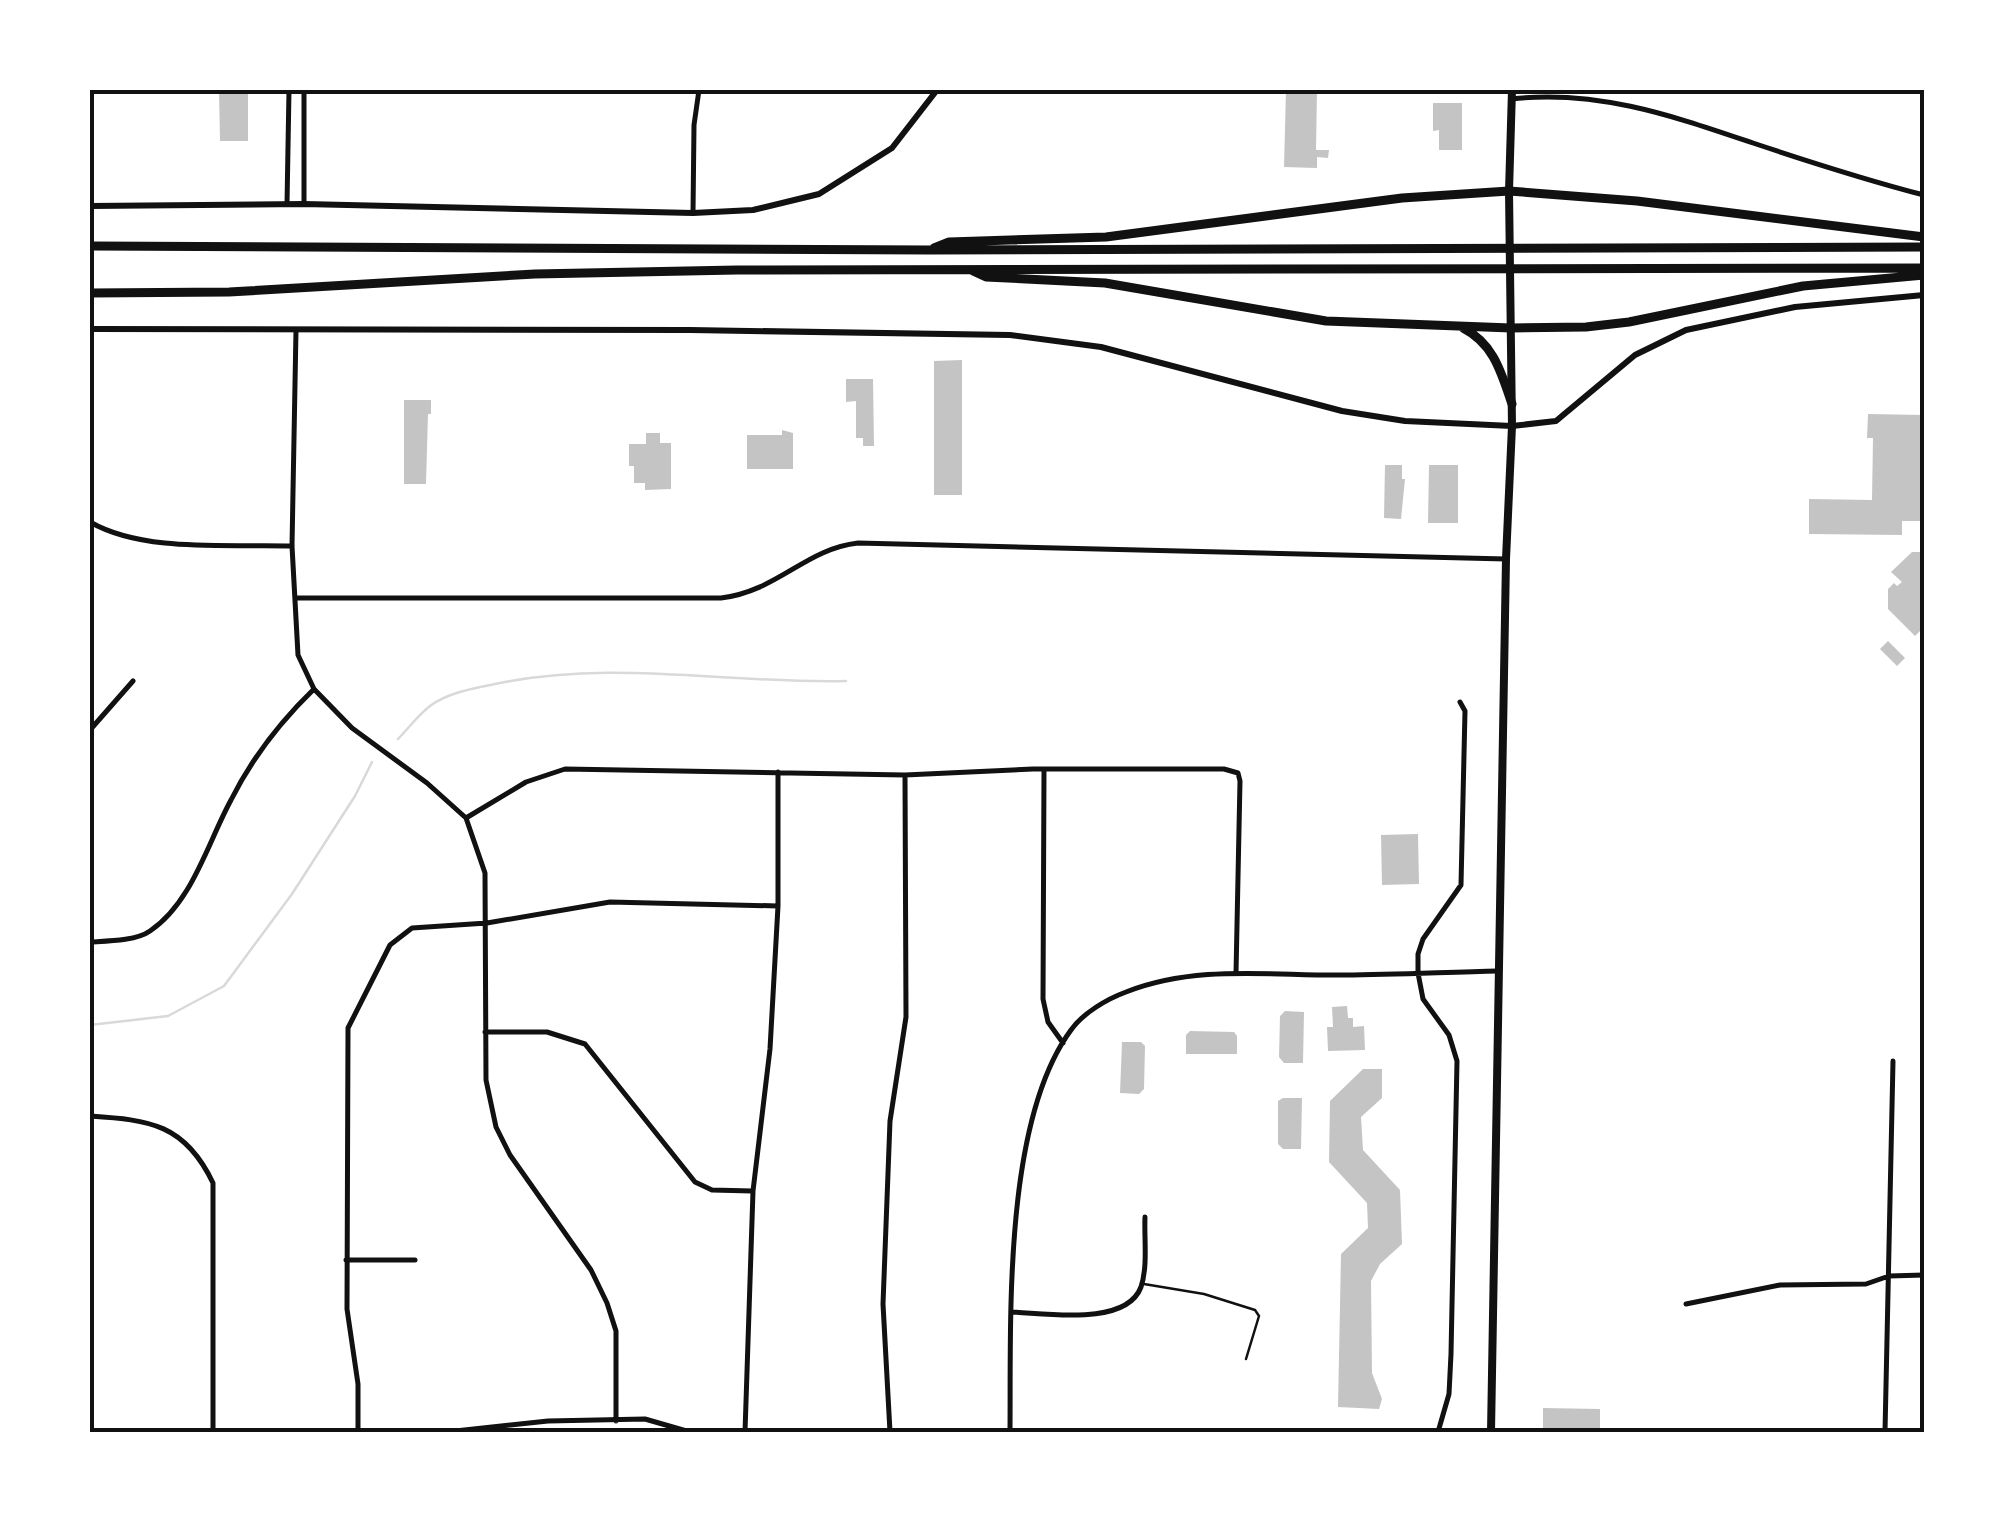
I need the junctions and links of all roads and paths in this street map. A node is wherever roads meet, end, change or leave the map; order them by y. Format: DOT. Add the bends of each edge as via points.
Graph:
graph roads {
  1 [pos="289,90"];
  2 [pos="304,90"];
  3 [pos="699,90"];
  4 [pos="937,90"];
  5 [pos="1509,93"];
  6 [pos="1510,190"];
  7 [pos="1924,194"];
  8 [pos="287,204"];
  9 [pos="304,204"];
  10 [pos="90,206"];
  11 [pos="692,213"];
  12 [pos="1924,237"];
  13 [pos="90,246"];
  14 [pos="1924,246"];
  15 [pos="930,250"];
  16 [pos="1924,268"];
  17 [pos="970,270"];
  18 [pos="1924,275"];
  19 [pos="90,292"];
  20 [pos="1924,295"];
  21 [pos="1460,326"];
  22 [pos="1511,328"];
  23 [pos="90,329"];
  24 [pos="296,330"];
  25 [pos="1512,404"];
  26 [pos="1512,426"];
  27 [pos="90,522"];
  28 [pos="292,546"];
  29 [pos="1506,559"];
  30 [pos="295,598"];
  31 [pos="133,680"];
  32 [pos="314,689"];
  33 [pos="1460,702"];
  34 [pos="90,730"];
  35 [pos="1044,770"];
  36 [pos="778,772"];
  37 [pos="905,775"];
  38 [pos="466,818"];
  39 [pos="778,906"];
  40 [pos="487,923"];
  41 [pos="90,942"];
  42 [pos="1236,972"];
  43 [pos="1498,972"];
  44 [pos="1418,973"];
  45 [pos="485,1032"];
  46 [pos="1063,1043"];
  47 [pos="1893,1060"];
  48 [pos="90,1116"];
  49 [pos="753,1191"];
  50 [pos="1145,1216"];
  51 [pos="346,1260"];
  52 [pos="415,1260"];
  53 [pos="1889,1276"];
  54 [pos="1924,1276"];
  55 [pos="1142,1284"];
  56 [pos="1686,1304"];
  57 [pos="1011,1312"];
  58 [pos="1246,1358"];
  59 [pos="616,1422"];
  60 [pos="212,1432"];
  61 [pos="358,1432"];
  62 [pos="446,1432"];
  63 [pos="690,1432"];
  64 [pos="745,1432"];
  65 [pos="890,1432"];
  66 [pos="1010,1432"];
  67 [pos="1438,1432"];
  68 [pos="1491,1432"];
  69 [pos="1884,1432"];
  1 -- 8 [label="street"];
  2 -- 9 [label="street"];
  3 -- 11 [label="street"];
  4 -- 11 [label="street" via="892,148 820,194 752,210"];
  5 -- 6 [label="main road"];
  5 -- 7 [label="street" via="1622,103"];
  6 -- 12 [label="highway"];
  6 -- 15 [label="highway" via="1106,237 949,242"];
  6 -- 22 [label="main road"];
  8 -- 9 [label="street"];
  8 -- 10 [label="street"];
  9 -- 11 [label="street"];
  13 -- 15 [label="highway"];
  14 -- 15 [label="highway"];
  16 -- 17 [label="highway"];
  17 -- 19 [label="highway" via="554,274 249,291"];
  17 -- 21 [label="highway" via="986,277 1106,283 1326,321"];
  18 -- 22 [label="highway" via="1788,288 1629,322"];
  20 -- 26 [label="street" via="1794,307 1686,330 1635,355 1556,421"];
  21 -- 22 [label="highway"];
  21 -- 25 [label="highway" via="1488,347"];
  22 -- 25 [label="main road"];
  23 -- 24 [label="street"];
  24 -- 26 [label="street" via="690,330 1065,340 1342,411"];
  24 -- 28 [label="street"];
  25 -- 26 [label="main road"];
  26 -- 29 [label="main road"];
  27 -- 28 [label="street" via="113,535 152,542"];
  28 -- 30 [label="street"];
  29 -- 30 [label="street" via="858,543 826,550 765,587 721,598"];
  29 -- 43 [label="main road"];
  30 -- 32 [label="street" via="298,654"];
  31 -- 34 [label="street"];
  32 -- 38 [label="street" via="352,728"];
  32 -- 41 [label="street" via="261,750 175,906 148,933"];
  33 -- 44 [label="street" via="1461,885 1423,940"];
  35 -- 37 [label="street"];
  35 -- 42 [label="street" via="1238,773"];
  35 -- 46 [label="street" via="1043,999"];
  36 -- 37 [label="street"];
  36 -- 38 [label="street" via="565,769 526,782"];
  36 -- 39 [label="street"];
  37 -- 65 [label="street" via="906,1017 890,1121 883,1304"];
  38 -- 40 [label="street" via="485,872"];
  39 -- 40 [label="street" via="610,902"];
  39 -- 49 [label="street"];
  40 -- 45 [label="street"];
  40 -- 51 [label="street" via="412,928 390,945 348,1028"];
  42 -- 44 [label="street"];
  42 -- 46 [label="street" via="1124,992 1086,1015"];
  43 -- 44 [label="street"];
  43 -- 68 [label="main road"];
  44 -- 67 [label="street" via="1423,999 1449,1035 1457,1061 1449,1394"];
  45 -- 49 [label="street" via="547,1032 586,1044 695,1182 712,1190"];
  45 -- 59 [label="street" via="496,1127 607,1303 616,1331"];
  46 -- 57 [label="street" via="1035,1106 1027,1143"];
  47 -- 53 [label="street"];
  48 -- 60 [label="street" via="154,1123 177,1134 213,1183"];
  49 -- 64 [label="street"];
  50 -- 55 [label="street"];
  51 -- 52 [label="street"];
  51 -- 61 [label="street"];
  53 -- 54 [label="street"];
  53 -- 56 [label="street" via="1866,1284 1780,1285"];
  53 -- 69 [label="street"];
  55 -- 57 [label="street" via="1127,1304 1104,1314"];
  55 -- 58 [label="lane" via="1254,1310 1259,1316"];
  57 -- 66 [label="street"];
  59 -- 62 [label="street"];
  59 -- 63 [label="street" via="645,1419"];
}
